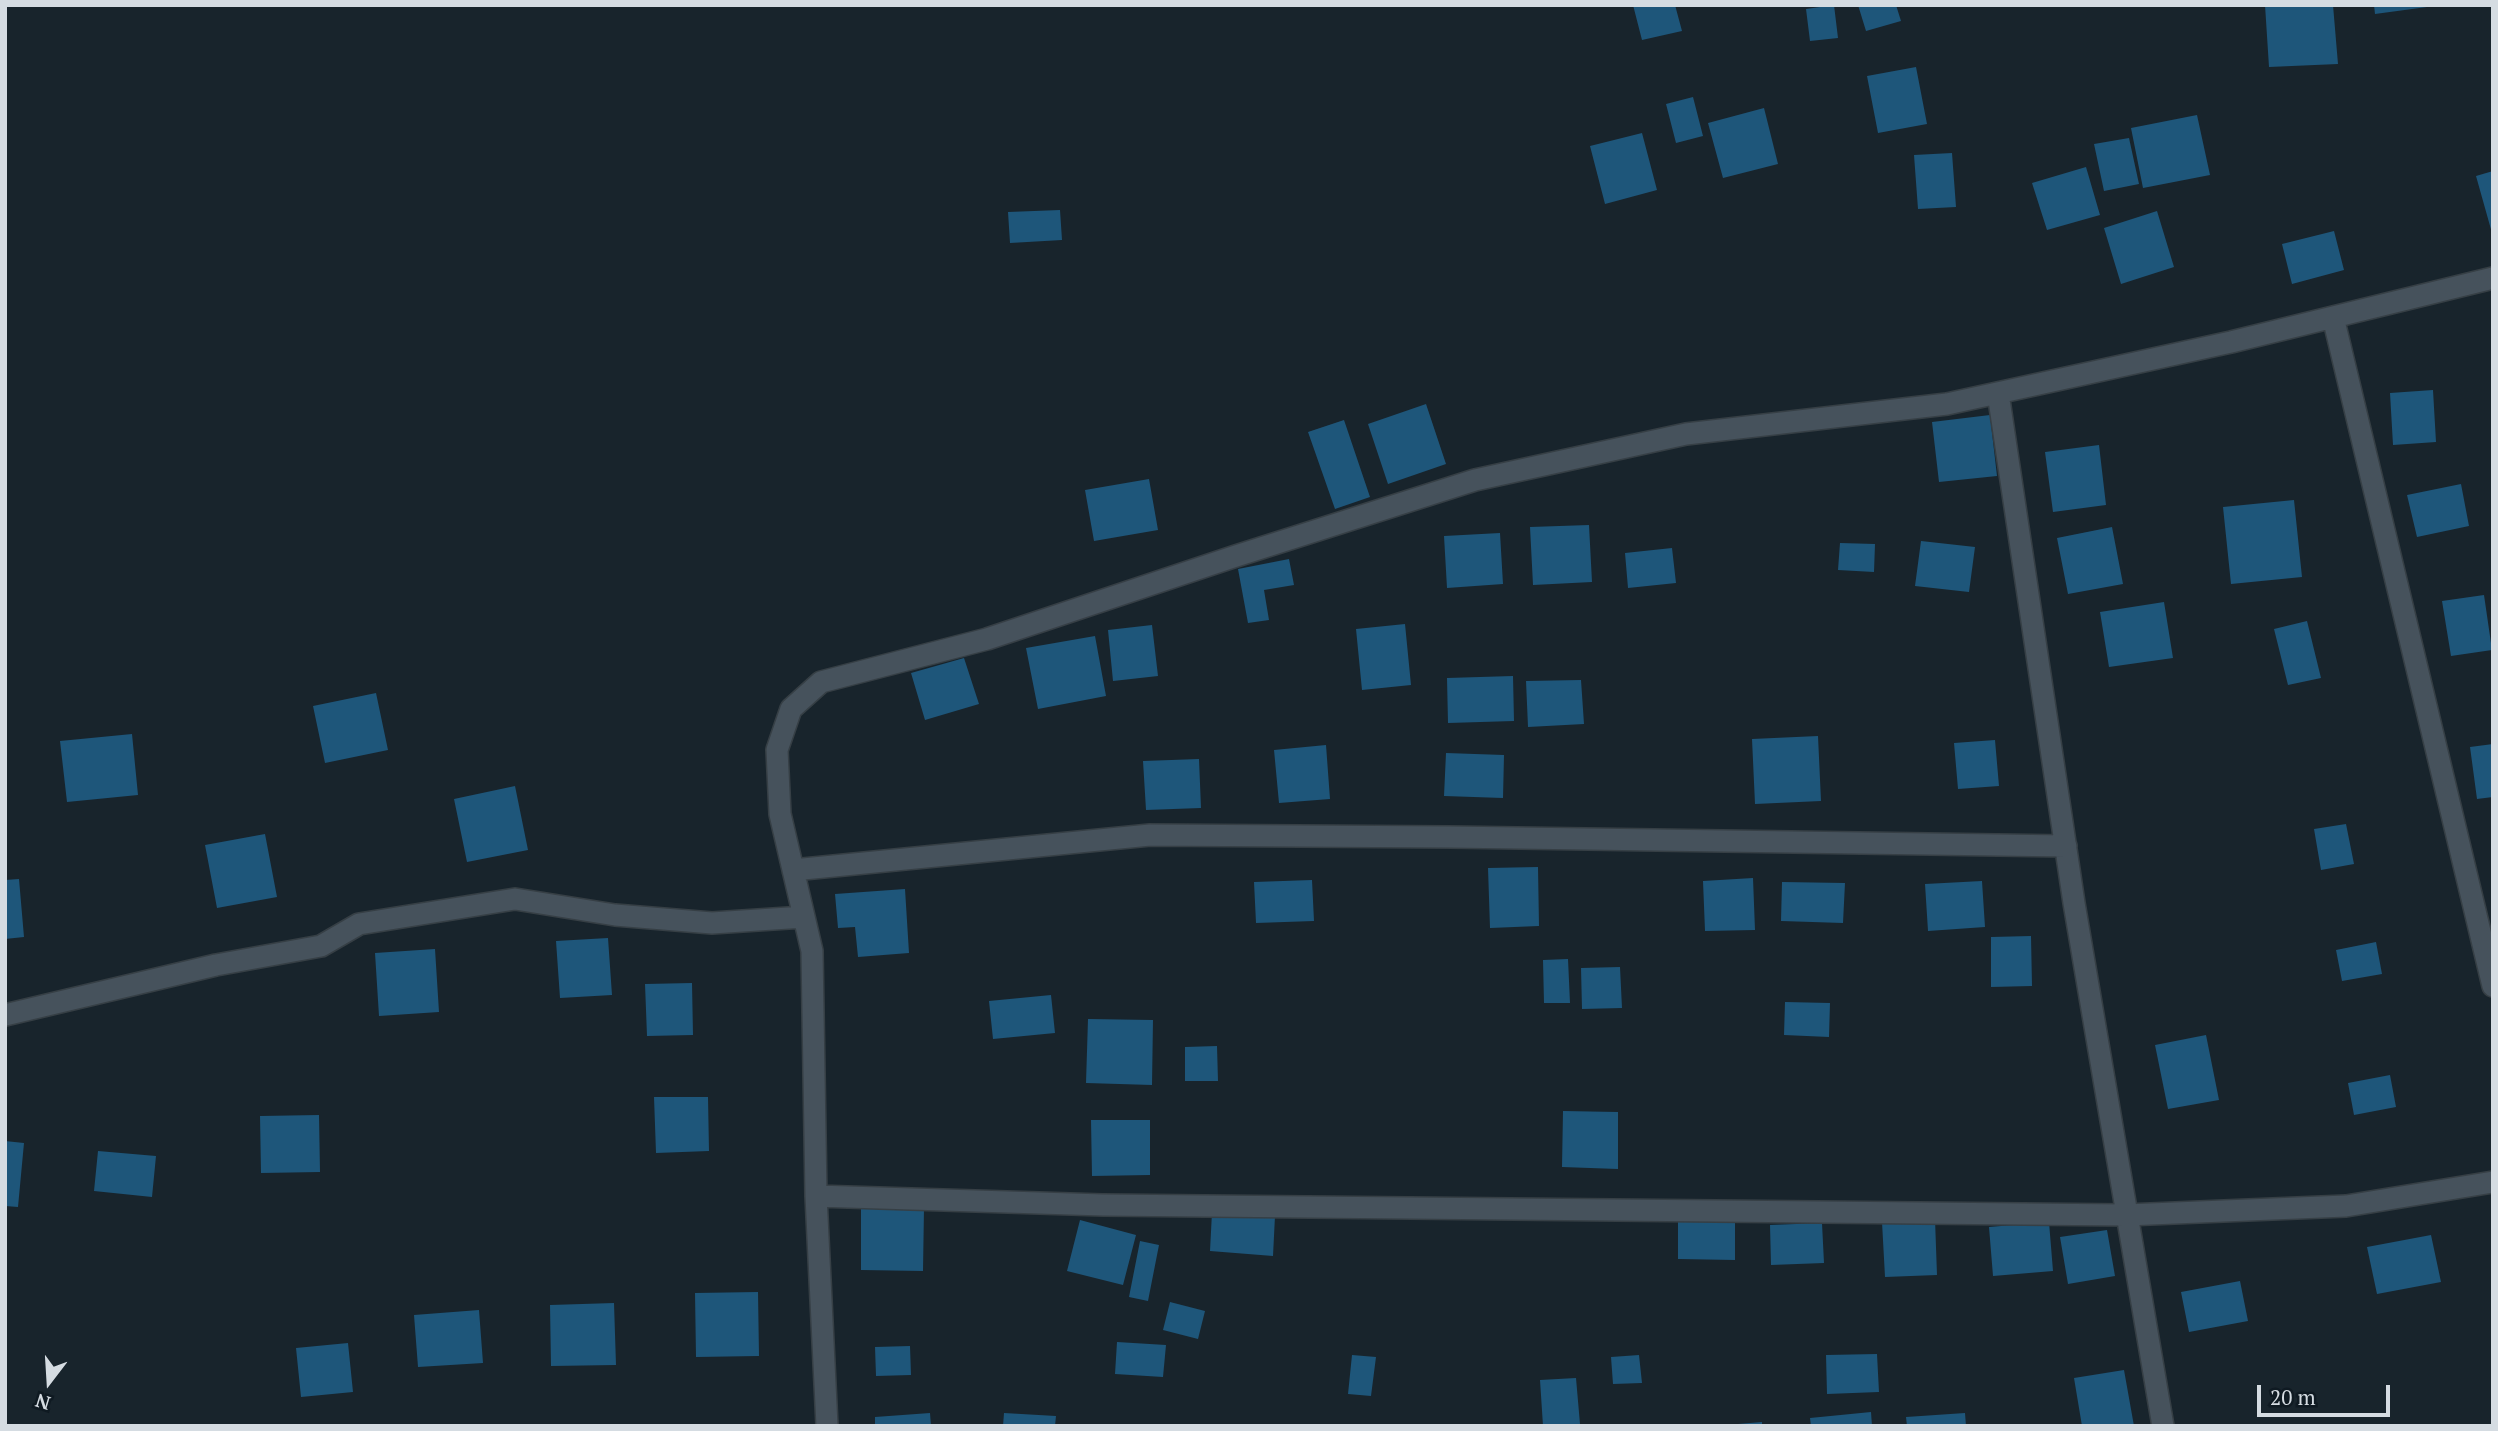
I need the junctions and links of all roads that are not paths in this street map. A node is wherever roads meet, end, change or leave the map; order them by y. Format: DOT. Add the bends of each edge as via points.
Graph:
graph roads {
  1 [pos="2493,278"];
  2 [pos="2333,317"];
  3 [pos="1998,393"];
  4 [pos="2066,846"];
  5 [pos="793,870"];
  6 [pos="804,917"];
  7 [pos="2493,986"];
  8 [pos="5,1015"];
  9 [pos="2493,1182"];
  10 [pos="816,1196"];
  11 [pos="2126,1214"];
  12 [pos="827,1426"];
  13 [pos="2163,1426"];
  1 -- 2 [label="street"];
  2 -- 3 [label="street"];
  2 -- 7 [label="street"];
  3 -- 4 [label="street"];
  3 -- 5 [label="street" via="1947,404 1686,434 1475,480 986,639 821,682 792,709 777,750 780,814"];
  4 -- 5 [label="street" via="1150,835"];
  4 -- 11 [label="street"];
  5 -- 6 [label="street"];
  6 -- 8 [label="street" via="712,923 615,915 515,899 359,924 321,946 216,965"];
  6 -- 10 [label="street" via="812,951"];
  9 -- 11 [label="street" via="2346,1206"];
  10 -- 11 [label="street" via="1103,1205"];
  10 -- 12 [label="street"];
  11 -- 13 [label="street"];
}
